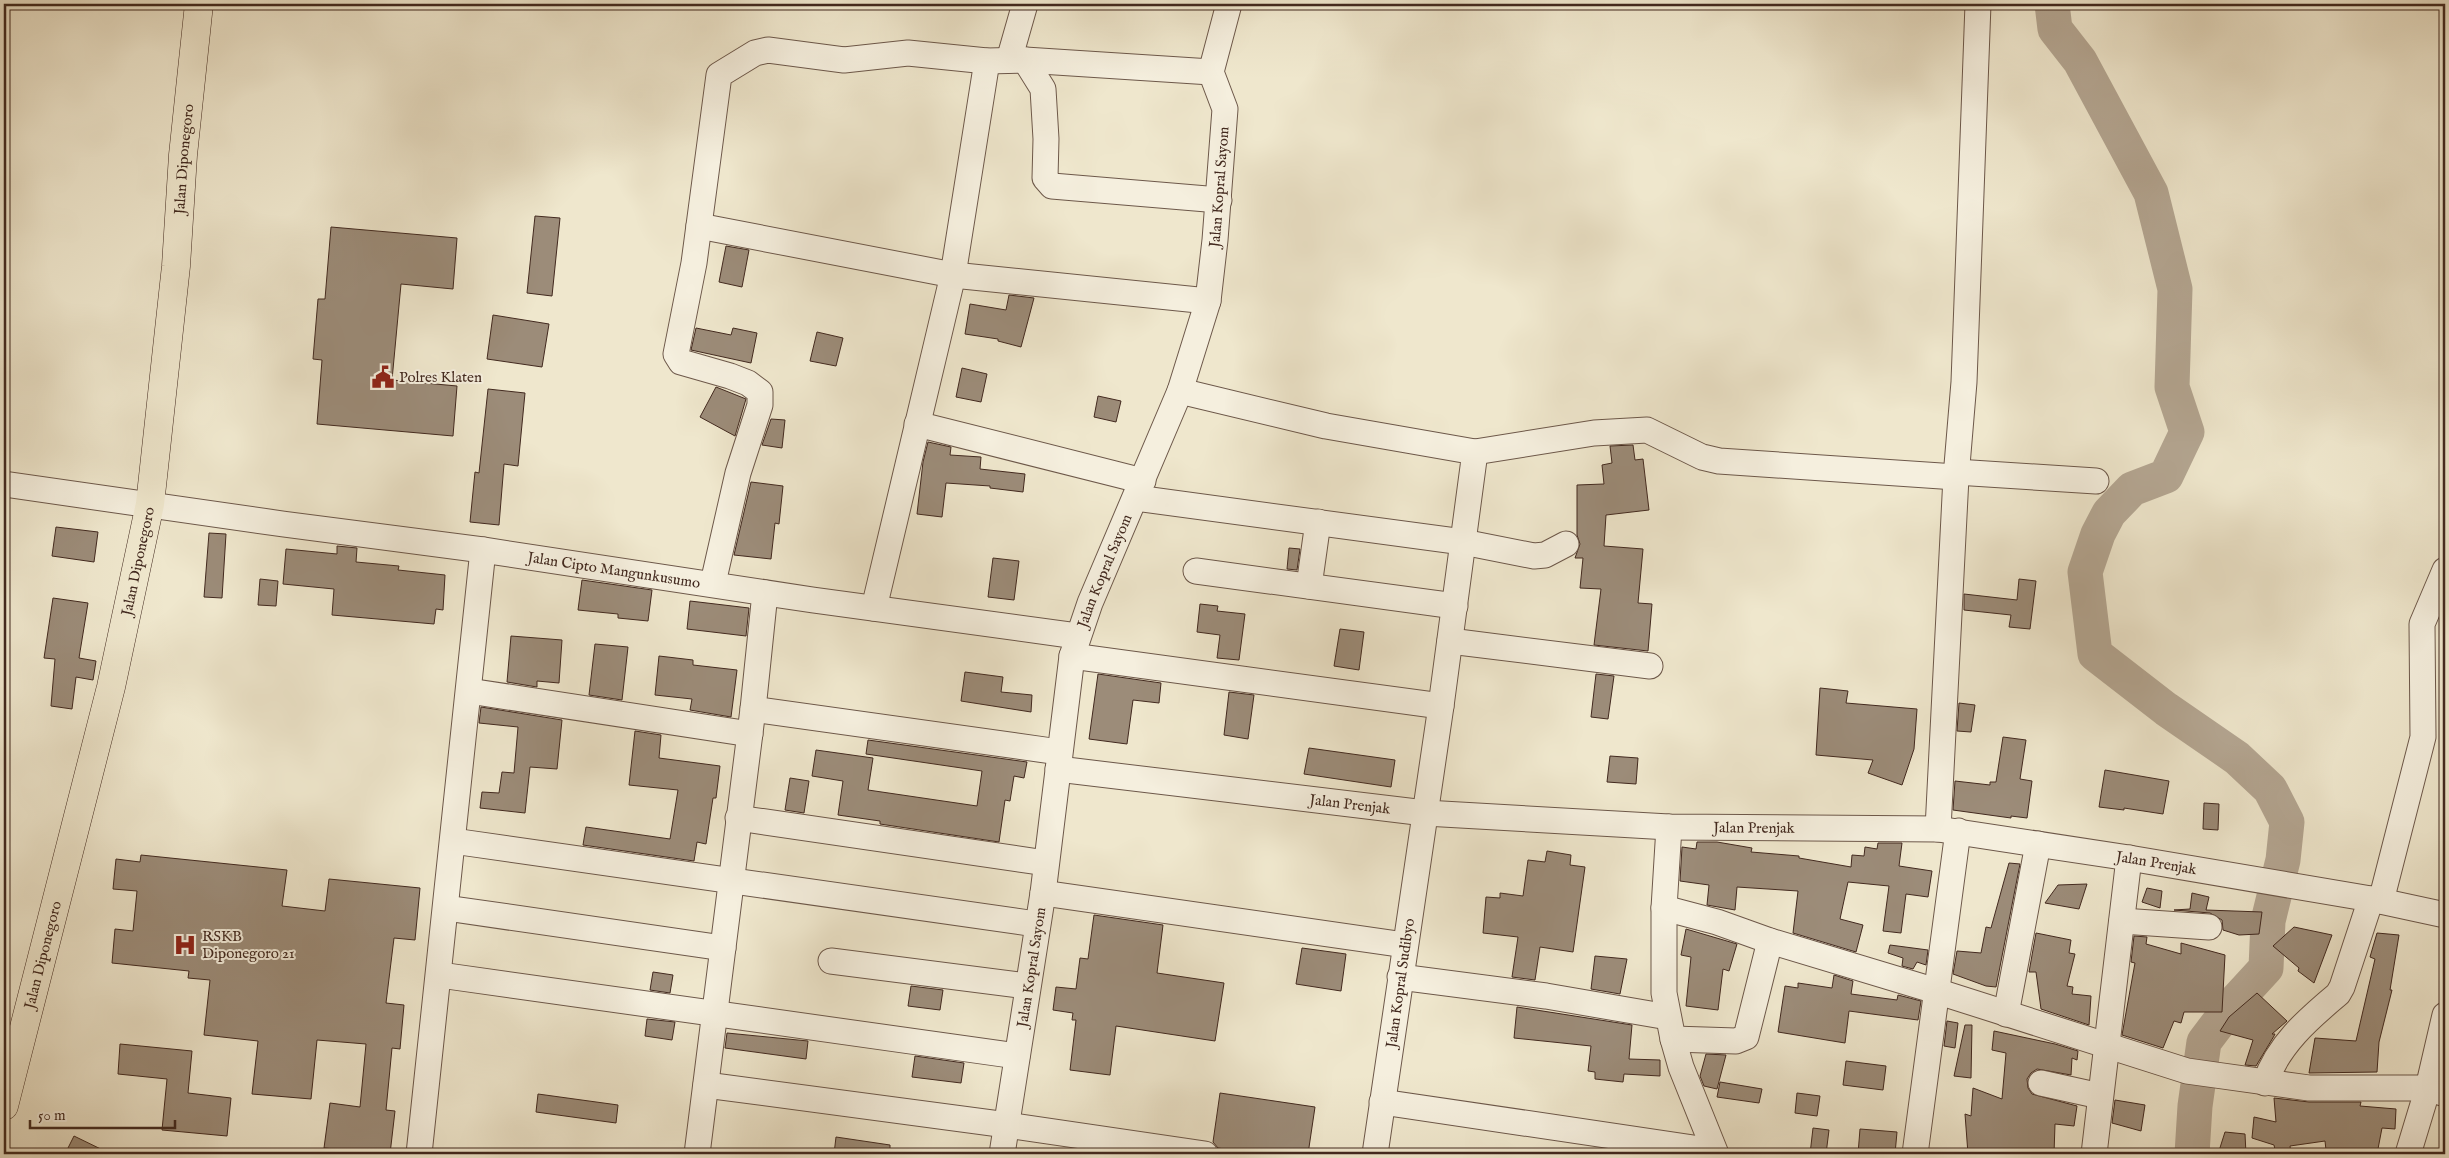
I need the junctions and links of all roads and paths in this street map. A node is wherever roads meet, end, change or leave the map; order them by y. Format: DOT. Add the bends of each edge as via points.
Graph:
graph roads {
  1 [pos="199,4"];
  2 [pos="1025,4"];
  3 [pos="1229,4"];
  4 [pos="1978,4"];
  5 [pos="1007,60"];
  6 [pos="1211,72"];
  7 [pos="1219,200"];
  8 [pos="699,226"];
  9 [pos="953,275"];
  10 [pos="1208,301"];
  11 [pos="1180,391"];
  12 [pos="917,424"];
  13 [pos="1475,452"];
  14 [pos="1956,474"];
  15 [pos="2096,482"];
  16 [pos="4,484"];
  17 [pos="1139,489"];
  18 [pos="150,504"];
  19 [pos="1318,522"];
  20 [pos="1463,542"];
  21 [pos="1566,544"];
  22 [pos="484,550"];
  23 [pos="2445,570"];
  24 [pos="1196,571"];
  25 [pos="713,583"];
  26 [pos="1309,586"];
  27 [pos="766,593"];
  28 [pos="1455,606"];
  29 [pos="874,608"];
  30 [pos="1450,641"];
  31 [pos="1075,646"];
  32 [pos="1650,666"];
  33 [pos="470,691"];
  34 [pos="1441,706"];
  35 [pos="753,709"];
  36 [pos="750,734"];
  37 [pos="1058,760"];
  38 [pos="1425,813"];
  39 [pos="738,818"];
  40 [pos="1669,828"];
  41 [pos="1948,830"];
  42 [pos="452,841"];
  43 [pos="2038,844"];
  44 [pos="2129,858"];
  45 [pos="1046,863"];
  46 [pos="731,881"];
  47 [pos="1043,893"];
  48 [pos="2376,900"];
  49 [pos="446,908"];
  50 [pos="1664,908"];
  51 [pos="2445,915"];
  52 [pos="2122,921"];
  53 [pos="1036,924"];
  54 [pos="2209,927"];
  55 [pos="1770,941"];
  56 [pos="1405,945"];
  57 [pos="723,948"];
  58 [pos="831,962"];
  59 [pos="440,975"];
  60 [pos="1400,977"];
  61 [pos="1027,986"];
  62 [pos="1936,990"];
  63 [pos="715,1014"];
  64 [pos="2006,1014"];
  65 [pos="2445,1014"];
  66 [pos="1670,1028"];
  67 [pos="2108,1045"];
  68 [pos="1017,1056"];
  69 [pos="2041,1083"];
  70 [pos="2265,1083"];
  71 [pos="706,1085"];
  72 [pos="2437,1091"];
  73 [pos="2100,1096"];
  74 [pos="1382,1102"];
  75 [pos="4,1106"];
  76 [pos="1007,1124"];
  77 [pos="1710,1149"];
  78 [pos="419,1154"];
  79 [pos="697,1154"];
  80 [pos="1002,1154"];
  81 [pos="1205,1154"];
  82 [pos="1375,1154"];
  83 [pos="1915,1154"];
  84 [pos="2094,1154"];
  85 [pos="2408,1154"];
  1 -- 18 [label="highway, Jalan Diponegoro" via="176,266"];
  2 -- 5 [label="street"];
  3 -- 6 [label="street"];
  4 -- 14 [label="street" via="1964,382"];
  5 -- 6 [label="street"];
  5 -- 7 [label="street" via="1043,89 1046,178 1052,186"];
  5 -- 8 [label="street" via="908,53 844,60 768,50 755,53 719,75"];
  5 -- 9 [label="street"];
  6 -- 7 [label="street, Jalan Kopral Sayom" via="1225,108"];
  7 -- 10 [label="street, Jalan Kopral Sayom"];
  8 -- 9 [label="street"];
  8 -- 25 [label="street" via="677,359 739,380 760,392 760,405 738,473"];
  9 -- 10 [label="street"];
  9 -- 12 [label="street"];
  10 -- 11 [label="street, Jalan Kopral Sayom"];
  11 -- 13 [label="street" via="1326,426"];
  11 -- 17 [label="street, Jalan Kopral Sayom"];
  12 -- 17 [label="street"];
  12 -- 29 [label="street"];
  13 -- 14 [label="street" via="1594,433 1647,430 1702,457 1719,461"];
  13 -- 20 [label="street, Jalan Kopral Sudibyo"];
  14 -- 15 [label="street"];
  14 -- 41 [label="street"];
  16 -- 18 [label="street, Jalan Cipto Mangunkusumo"];
  17 -- 19 [label="street"];
  17 -- 31 [label="street, Jalan Kopral Sayom"];
  18 -- 22 [label="street, Jalan Cipto Mangunkusumo"];
  18 -- 75 [label="highway, Jalan Diponegoro" via="111,687"];
  19 -- 20 [label="street"];
  19 -- 26 [label="street"];
  20 -- 21 [label="street" via="1534,556 1545,555"];
  20 -- 28 [label="street, Jalan Kopral Sudibyo"];
  22 -- 25 [label="street, Jalan Cipto Mangunkusumo"];
  22 -- 33 [label="street"];
  23 -- 48 [label="street" via="2422,624 2423,737"];
  24 -- 26 [label="street"];
  25 -- 27 [label="street, Jalan Cipto Mangunkusumo"];
  26 -- 28 [label="street"];
  27 -- 29 [label="street, Jalan Cipto Mangunkusumo"];
  27 -- 35 [label="street"];
  28 -- 30 [label="street, Jalan Kopral Sudibyo"];
  29 -- 31 [label="street, Jalan Cipto Mangunkusumo"];
  30 -- 32 [label="street"];
  30 -- 34 [label="street, Jalan Kopral Sudibyo"];
  31 -- 34 [label="street, Jalan Cipto Mangunkusumo"];
  31 -- 37 [label="street, Jalan Kopral Sayom"];
  33 -- 36 [label="street"];
  33 -- 42 [label="street"];
  34 -- 38 [label="street, Jalan Kopral Sudibyo"];
  35 -- 36 [label="street"];
  35 -- 37 [label="street, Jalan Prenjak"];
  36 -- 39 [label="street"];
  37 -- 38 [label="street, Jalan Prenjak"];
  37 -- 45 [label="street, Jalan Kopral Sayom"];
  38 -- 40 [label="street, Jalan Prenjak"];
  38 -- 56 [label="street, Jalan Kopral Sudibyo"];
  39 -- 45 [label="street"];
  39 -- 46 [label="street"];
  40 -- 41 [label="street, Jalan Prenjak"];
  40 -- 50 [label="street"];
  41 -- 43 [label="street, Jalan Prenjak"];
  41 -- 62 [label="street"];
  42 -- 46 [label="street"];
  42 -- 49 [label="street"];
  43 -- 44 [label="street, Jalan Prenjak"];
  43 -- 64 [label="street"];
  44 -- 48 [label="street, Jalan Prenjak"];
  44 -- 52 [label="street"];
  45 -- 47 [label="street, Jalan Kopral Sayom"];
  46 -- 53 [label="street"];
  46 -- 57 [label="street"];
  47 -- 53 [label="street, Jalan Kopral Sayom"];
  47 -- 56 [label="street"];
  48 -- 51 [label="street, Jalan Prenjak"];
  48 -- 70 [label="street" via="2338,994 2288,1041 2275,1059"];
  49 -- 57 [label="street"];
  49 -- 59 [label="street"];
  50 -- 55 [label="street"];
  50 -- 66 [label="street" via="1664,993"];
  52 -- 54 [label="street"];
  52 -- 67 [label="street"];
  53 -- 61 [label="street, Jalan Kopral Sayom"];
  55 -- 62 [label="street"];
  55 -- 66 [label="street" via="1746,1037 1736,1041"];
  56 -- 60 [label="street, Jalan Kopral Sudibyo"];
  57 -- 63 [label="street"];
  58 -- 61 [label="street"];
  59 -- 63 [label="street"];
  59 -- 78 [label="street"];
  60 -- 66 [label="street" via="1546,996"];
  60 -- 74 [label="street, Jalan Kopral Sudibyo"];
  61 -- 68 [label="street, Jalan Kopral Sayom"];
  62 -- 64 [label="street"];
  62 -- 83 [label="street"];
  63 -- 68 [label="street"];
  63 -- 71 [label="street"];
  64 -- 67 [label="street"];
  65 -- 72 [label="street"];
  66 -- 77 [label="street"];
  67 -- 70 [label="street" via="2187,1071"];
  67 -- 73 [label="street"];
  68 -- 76 [label="street, Jalan Kopral Sayom"];
  69 -- 73 [label="street"];
  70 -- 72 [label="street" via="2309,1088"];
  71 -- 76 [label="street"];
  71 -- 79 [label="street"];
  72 -- 85 [label="street"];
  73 -- 84 [label="street"];
  74 -- 77 [label="street"];
  74 -- 82 [label="street, Jalan Kopral Sudibyo"];
  76 -- 80 [label="street, Jalan Kopral Sayom"];
  76 -- 81 [label="street"];
}
